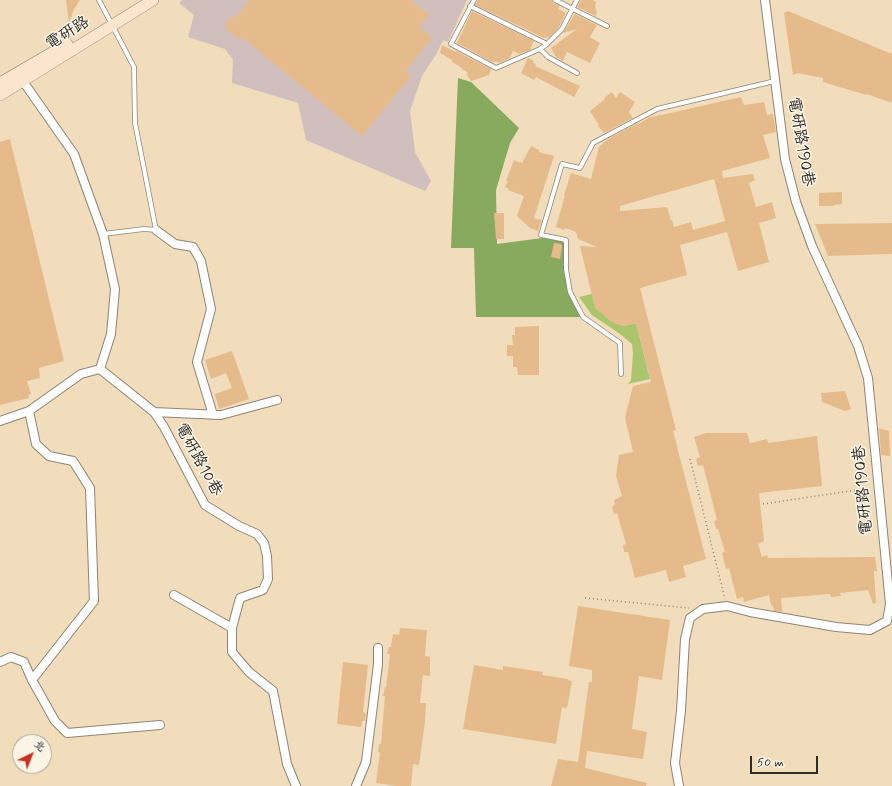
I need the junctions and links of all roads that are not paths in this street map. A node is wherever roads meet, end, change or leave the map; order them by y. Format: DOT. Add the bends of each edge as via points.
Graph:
graph roads {
  1 [pos="99,0"];
  2 [pos="140,0"];
  3 [pos="153,0"];
  4 [pos="474,0"];
  5 [pos="555,0"];
  6 [pos="577,0"];
  7 [pos="765,0"];
  8 [pos="470,6"];
  9 [pos="572,8"];
  10 [pos="111,22"];
  11 [pos="607,26"];
  12 [pos="547,44"];
  13 [pos="540,50"];
  14 [pos="577,73"];
  15 [pos="20,77"];
  16 [pos="776,81"];
  17 [pos="0,83"];
  18 [pos="0,95"];
  19 [pos="156,230"];
  20 [pos="103,234"];
  21 [pos="100,369"];
  22 [pos="622,374"];
  23 [pos="277,400"];
  24 [pos="29,411"];
  25 [pos="154,412"];
  26 [pos="213,415"];
  27 [pos="0,421"];
  28 [pos="174,596"];
  29 [pos="232,628"];
  30 [pos="378,648"];
  31 [pos="0,662"];
  32 [pos="32,680"];
  33 [pos="160,724"];
  34 [pos="296,786"];
  35 [pos="356,786"];
  36 [pos="679,786"];
  1 -- 10 [label="lane"];
  2 -- 10 [label="street, 電研路"];
  3 -- 10 [label="street, 電研路"];
  4 -- 8 [label="lane"];
  5 -- 9 [label="lane"];
  6 -- 9 [label="lane"];
  7 -- 16 [label="street, 電研路190巷"];
  8 -- 12 [label="lane"];
  8 -- 13 [label="lane" via="451,44 496,68"];
  9 -- 11 [label="lane"];
  9 -- 12 [label="lane" via="562,29"];
  10 -- 15 [label="street, 電研路"];
  10 -- 19 [label="lane" via="134,67 135,123"];
  12 -- 13 [label="lane"];
  13 -- 14 [label="lane"];
  15 -- 17 [label="street, 電研路"];
  15 -- 18 [label="street, 電研路"];
  15 -- 20 [label="street" via="74,154"];
  16 -- 22 [label="lane" via="657,109 593,143 580,168 562,164 542,235 566,240 566,269 570,292 582,317 620,343"];
  16 -- 36 [label="street, 電研路190巷" via="785,159 796,202 812,246 858,346 868,378 890,604 887,621 870,630 750,612 727,606 703,609 690,618 685,638 675,763"];
  19 -- 20 [label="lane"];
  19 -- 26 [label="street" via="175,244 193,247 202,261 210,309 198,362"];
  20 -- 21 [label="street" via="115,289 111,334"];
  21 -- 24 [label="street" via="81,374"];
  21 -- 25 [label="street, 電研路10巷"];
  23 -- 26 [label="street" via="244,410"];
  24 -- 27 [label="street"];
  24 -- 32 [label="street" via="36,444 49,456 73,461 90,488 94,601"];
  25 -- 26 [label="street"];
  25 -- 29 [label="street, 電研路10巷" via="205,505 257,534 264,543 268,579 263,590 240,598"];
  28 -- 29 [label="street"];
  29 -- 34 [label="street, 電研路10巷" via="232,652 249,672 273,691 287,764"];
  30 -- 35 [label="street" via="366,762"];
  31 -- 32 [label="street" via="11,657 24,662"];
  32 -- 33 [label="street" via="55,720 67,733"];
}
